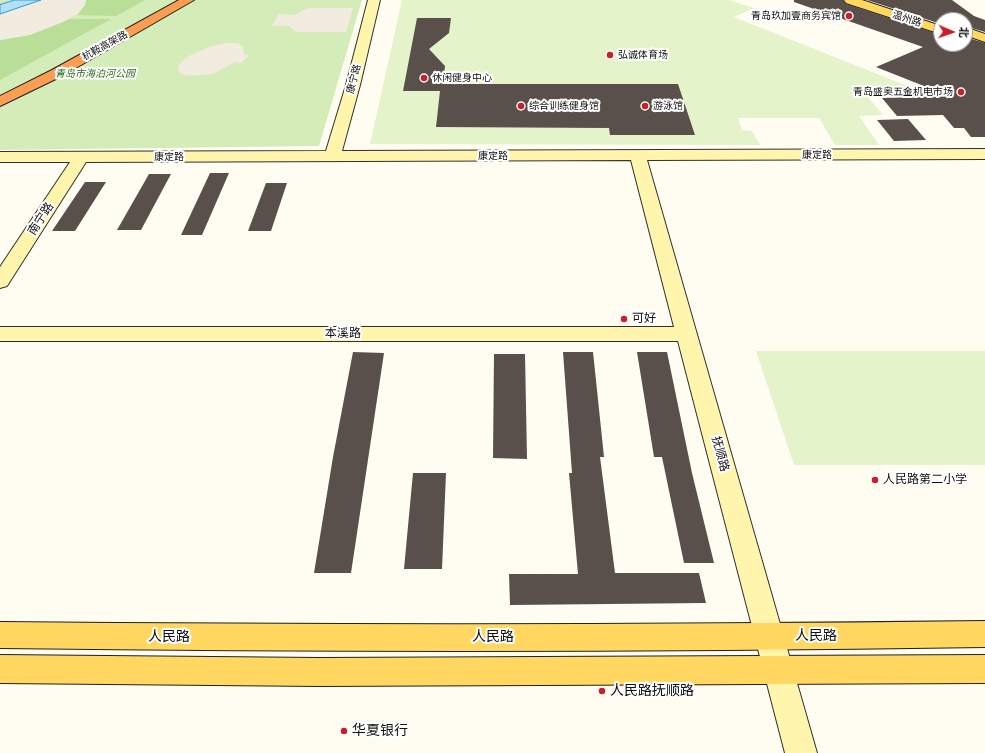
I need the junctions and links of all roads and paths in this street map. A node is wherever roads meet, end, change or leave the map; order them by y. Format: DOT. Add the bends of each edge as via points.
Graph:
graph roads {
  1 [pos="168,0"];
  2 [pos="188,0"];
  3 [pos="197,0"];
  4 [pos="374,0"];
  5 [pos="850,0"];
  6 [pos="871,0"];
  7 [pos="933,20"];
  8 [pos="933,27"];
  9 [pos="973,34"];
  10 [pos="985,38"];
  11 [pos="973,41"];
  12 [pos="83,44"];
  13 [pos="985,45"];
  14 [pos="42,68"];
  15 [pos="57,73"];
  16 [pos="0,89"];
  17 [pos="0,102"];
  18 [pos="985,154"];
  19 [pos="332,156"];
  20 [pos="638,156"];
  21 [pos="0,157"];
  22 [pos="82,157"];
  23 [pos="0,282"];
  24 [pos="0,334"];
  25 [pos="687,334"];
  26 [pos="985,634"];
  27 [pos="0,636"];
  28 [pos="770,636"];
  29 [pos="0,669"];
  30 [pos="985,669"];
  31 [pos="779,671"];
  32 [pos="801,753"];
  1 -- 14 [label="highway, 杭鞍高架路"];
  2 -- 15 [label="highway, 杭鞍高架路"];
  3 -- 15 [label="highway"];
  4 -- 19 [label="street, 康宁路"];
  5 -- 8 [label="main road, 温州路"];
  6 -- 7 [label="main road, 温州路"];
  9 -- 10 [label="main road"];
  11 -- 13 [label="main road"];
  12 -- 14 [label="highway"];
  14 -- 16 [label="highway, 杭鞍高架路"];
  15 -- 17 [label="highway, 杭鞍高架路"];
  18 -- 20 [label="street, 康定路"];
  19 -- 20 [label="street, 康定路"];
  19 -- 22 [label="street, 康定路"];
  20 -- 25 [label="street, 抚顺路"];
  21 -- 22 [label="street, 康定路"];
  22 -- 23 [label="street, 南宁路"];
  24 -- 25 [label="street, 本溪路"];
  25 -- 28 [label="street, 抚顺路"];
  26 -- 28 [label="main road, 人民路"];
  27 -- 28 [label="main road, 人民路"];
  28 -- 31 [label="street, 抚顺路"];
  29 -- 31 [label="main road" via="311,672"];
  30 -- 31 [label="main road"];
  31 -- 32 [label="street, 抚顺路"];
}
